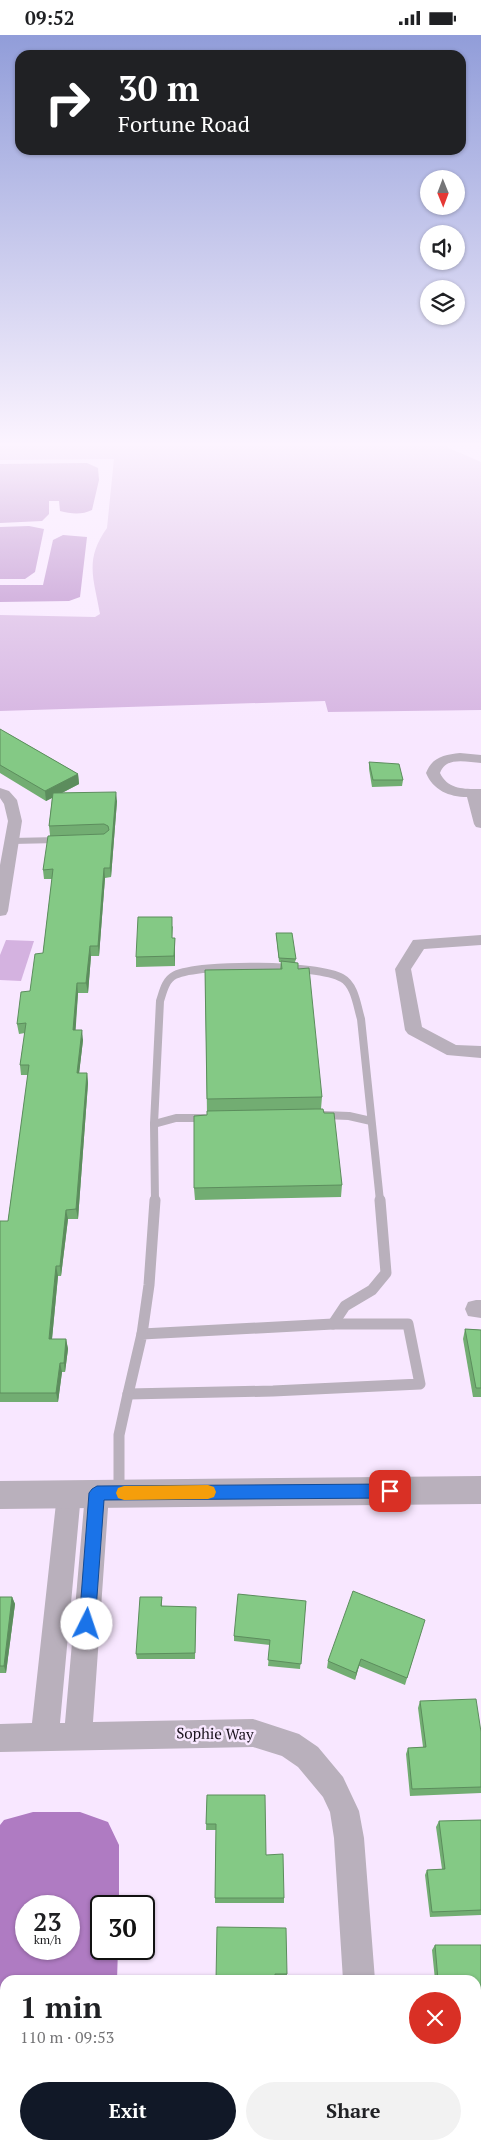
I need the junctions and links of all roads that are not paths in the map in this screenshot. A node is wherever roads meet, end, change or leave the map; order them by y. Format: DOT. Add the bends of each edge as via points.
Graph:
graph roads {
  1 [pos="481,759"];
  2 [pos="0,792"];
  3 [pos="477,793"];
  4 [pos="481,824"];
  5 [pos="68,840"];
  6 [pos="12,841"];
  7 [pos="3,880"];
  8 [pos="0,911"];
  9 [pos="481,940"];
  10 [pos="481,1052"];
  11 [pos="314,1115"];
  12 [pos="211,1118"];
  13 [pos="371,1121"];
  14 [pos="154,1124"];
  15 [pos="333,1324"];
  16 [pos="142,1334"];
  17 [pos="128,1393"];
  18 [pos="481,1490"];
  19 [pos="95,1494"];
  20 [pos="0,1495"];
  21 [pos="78,1736"];
  22 [pos="45,1737"];
  23 [pos="0,1738"];
  24 [pos="359,1975"];
  1 -- 3 [label="street" via="449,757 434,766 432,772 434,779 449,790"];
  2 -- 6 [label="street" via="14,807 16,821"];
  3 -- 4 [label="street"];
  5 -- 6 [label="lane"];
  6 -- 7 [label="street"];
  7 -- 8 [label="street"];
  9 -- 10 [label="street" via="420,944 403,969 414,1030 453,1051"];
  11 -- 13 [label="lane" via="349,1116"];
  12 -- 14 [label="lane" via="176,1118"];
  13 -- 14 [label="lane" via="361,1019 353,993 344,978 324,971 275,968 201,970 175,975 165,985 160,1001"];
  13 -- 15 [label="lane" via="386,1273 372,1290 344,1306"];
  14 -- 16 [label="lane" via="155,1207"];
  15 -- 16 [label="lane"];
  15 -- 17 [label="lane" via="408,1324 420,1384"];
  16 -- 17 [label="lane"];
  17 -- 19 [label="lane" via="119,1435"];
  18 -- 19 [label="street"];
  19 -- 20 [label="street"];
  19 -- 21 [label="street"];
  19 -- 22 [label="street"];
  21 -- 22 [label="street, Sophie Way"];
  21 -- 24 [label="street, Sophie Way" via="253,1733 289,1744 308,1757 333,1787 344,1811"];
  22 -- 23 [label="street, Sophie Way"];
}
